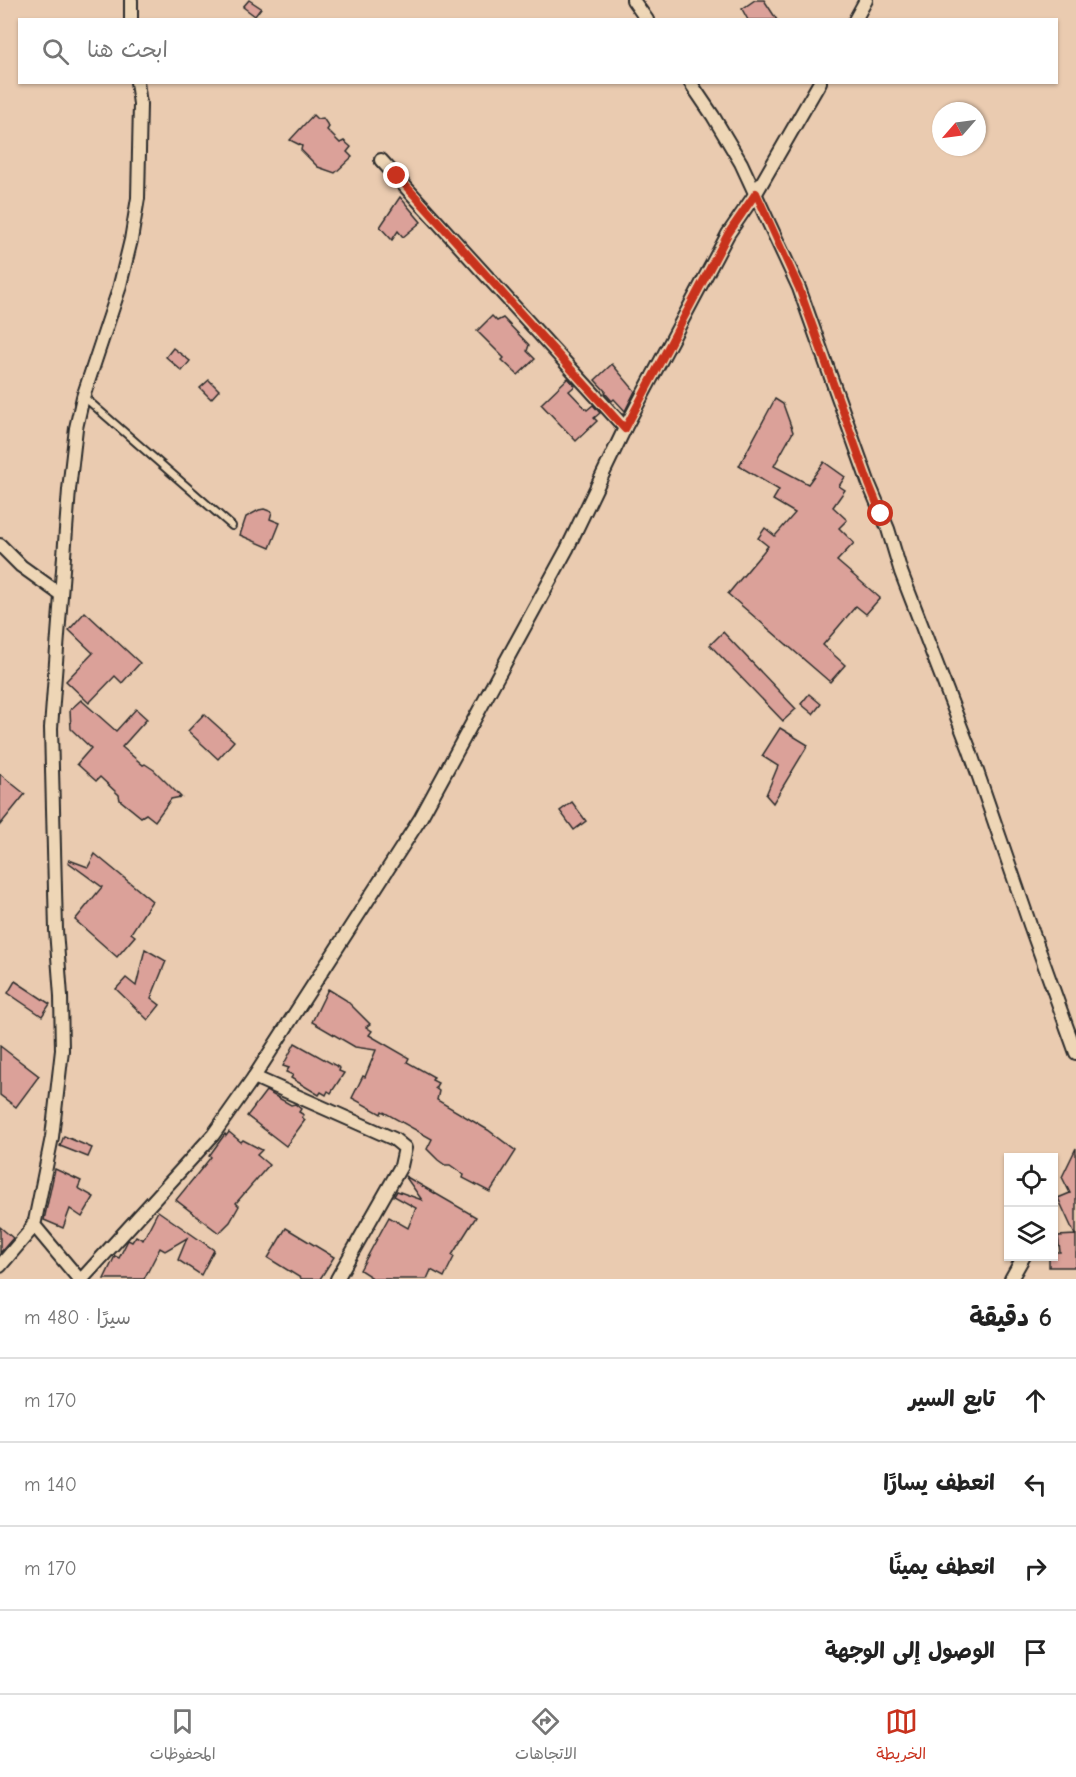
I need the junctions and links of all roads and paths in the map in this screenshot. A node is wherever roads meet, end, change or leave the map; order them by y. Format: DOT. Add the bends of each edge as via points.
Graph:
graph roads {
  1 [pos="131,0"];
  2 [pos="633,0"];
  3 [pos="866,0"];
  4 [pos="131,18"];
  5 [pos="645,18"];
  6 [pos="856,18"];
  7 [pos="138,84"];
  8 [pos="691,84"];
  9 [pos="819,84"];
  10 [pos="381,160"];
  11 [pos="756,193"];
  12 [pos="83,397"];
  13 [pos="625,429"];
  14 [pos="232,526"];
  15 [pos="0,545"];
  16 [pos="60,594"];
  17 [pos="1076,1053"];
  18 [pos="255,1077"];
  19 [pos="33,1224"];
  20 [pos="1022,1261"];
  21 [pos="0,1266"];
  22 [pos="80,1279"];
  23 [pos="337,1279"];
  24 [pos="1011,1279"];
  1 -- 4 [label="street"];
  2 -- 5 [label="street"];
  3 -- 6 [label="street"];
  7 -- 12 [label="street" via="138,198 131,240"];
  8 -- 11 [label="street"];
  9 -- 11 [label="street"];
  10 -- 13 [label="street"];
  11 -- 13 [label="street" via="728,234"];
  11 -- 17 [label="street" via="799,288 969,747"];
  12 -- 14 [label="lane"];
  12 -- 16 [label="street" via="76,428"];
  13 -- 18 [label="street" via="567,549 426,809"];
  15 -- 16 [label="street"];
  16 -- 19 [label="street" via="51,728 62,1050 52,1137"];
  18 -- 22 [label="street" via="213,1136"];
  18 -- 23 [label="street" via="394,1139 405,1148 401,1166"];
  19 -- 21 [label="street"];
  19 -- 22 [label="street"];
  20 -- 24 [label="street"];
}
